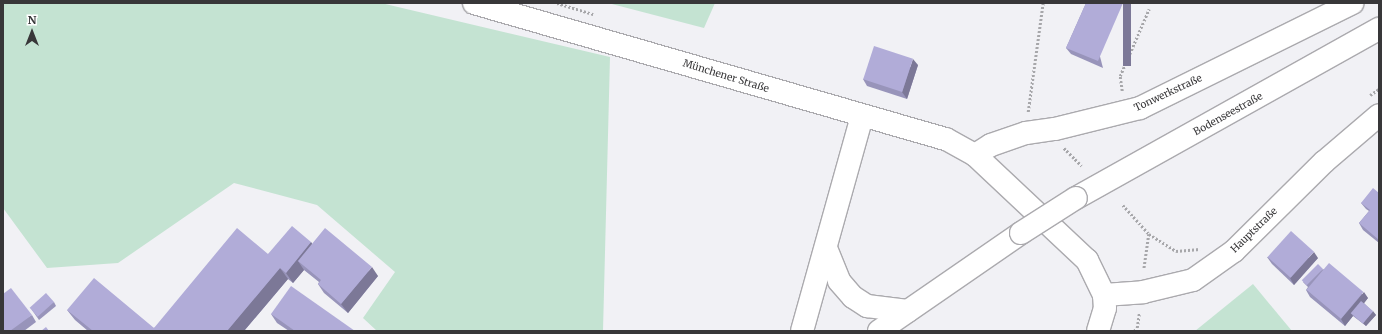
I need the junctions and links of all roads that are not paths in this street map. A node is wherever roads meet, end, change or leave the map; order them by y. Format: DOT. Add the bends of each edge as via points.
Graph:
graph roads {
  1 [pos="474,3"];
  2 [pos="1352,3"];
  3 [pos="1379,29"];
  4 [pos="1373,106"];
  5 [pos="862,116"];
  6 [pos="975,155"];
  7 [pos="826,248"];
  8 [pos="1104,294"];
  9 [pos="906,321"];
  10 [pos="802,331"];
  11 [pos="879,331"];
  12 [pos="1098,331"];
  1 -- 5 [label="street, Münchener Straße"];
  2 -- 6 [label="street, Tonwerkstraße" via="1140,108 1054,129 1026,132 991,145"];
  3 -- 9 [label="street, Bodenseestraße, bridge" via="1076,198 1021,233"];
  4 -- 8 [label="street, Hauptstraße" via="1324,162 1234,251 1193,280 1143,292"];
  5 -- 6 [label="street, Münchener Straße" via="946,139"];
  5 -- 7 [label="street"];
  6 -- 8 [label="street" via="1087,260"];
  7 -- 9 [label="street" via="839,281 853,297 866,306"];
  7 -- 10 [label="street"];
  8 -- 12 [label="street" via="1105,308"];
  9 -- 11 [label="street, Bodenseestraße"];
}
